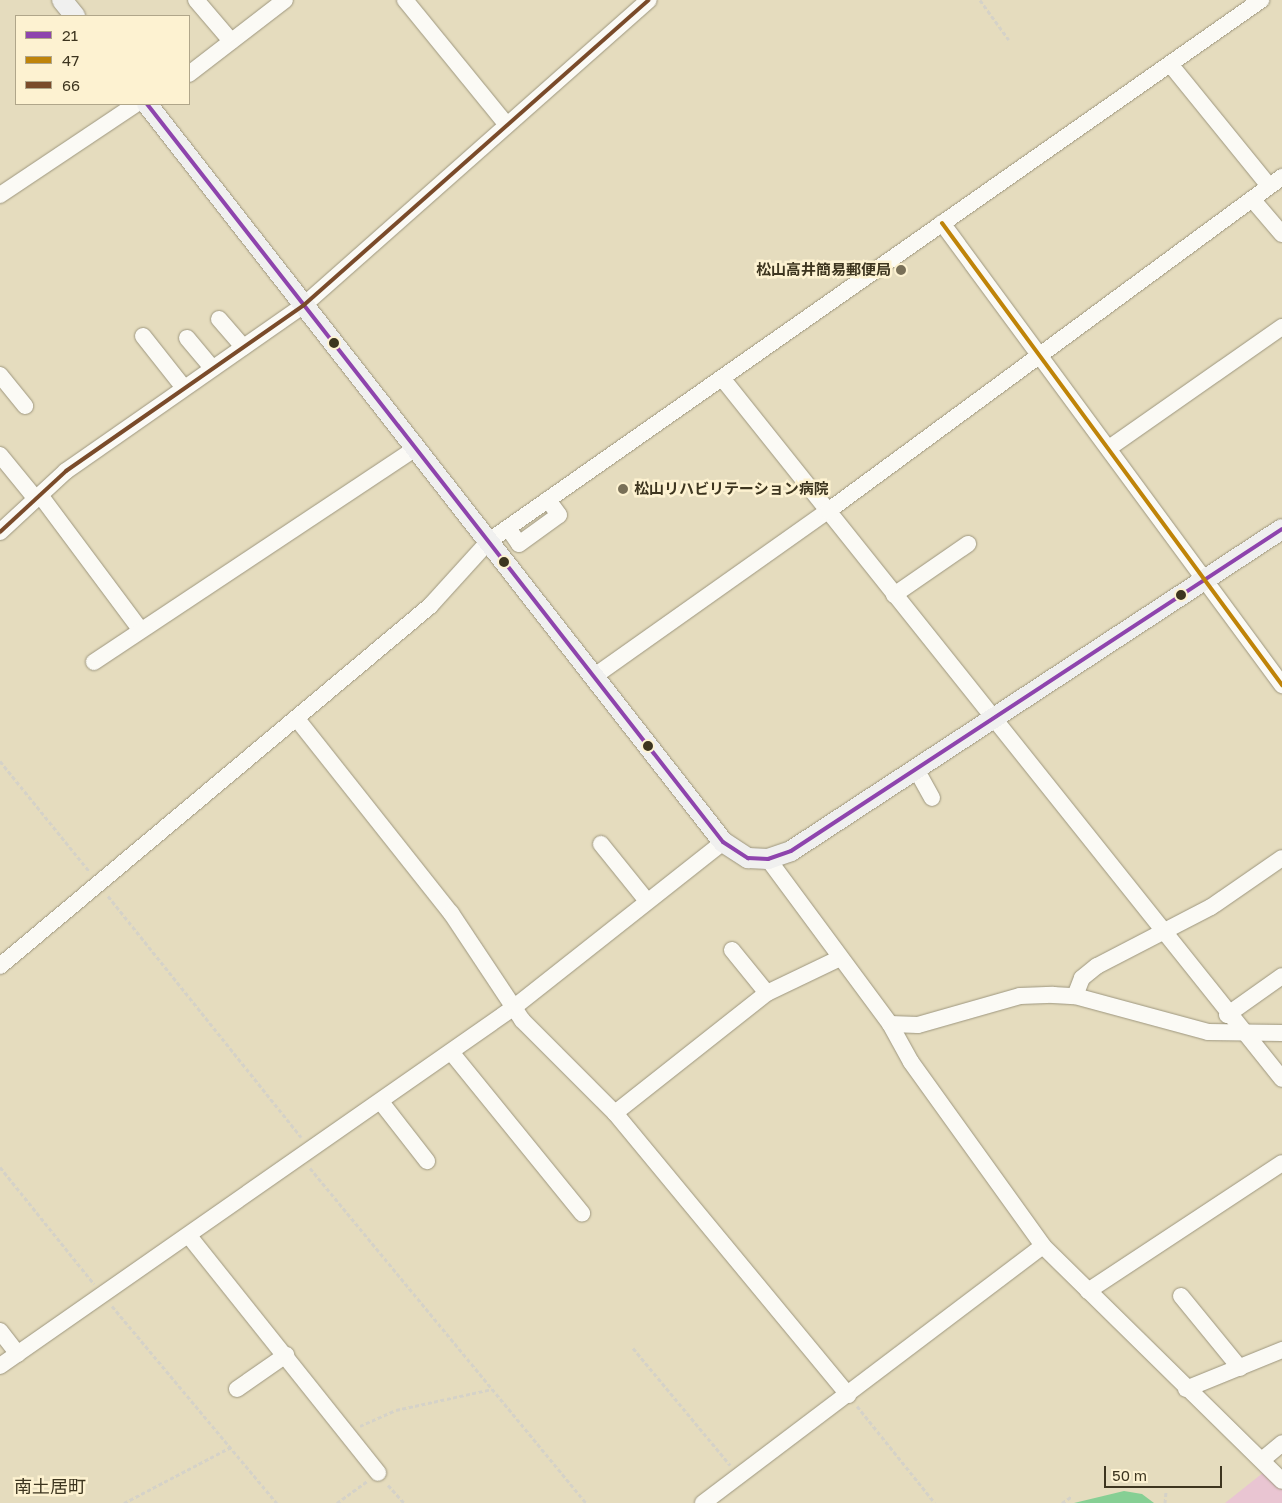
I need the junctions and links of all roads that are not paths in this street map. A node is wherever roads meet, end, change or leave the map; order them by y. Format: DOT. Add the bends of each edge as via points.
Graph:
graph roads {
  1 [pos="62,0"];
  2 [pos="196,0"];
  3 [pos="285,0"];
  4 [pos="405,0"];
  5 [pos="649,0"];
  6 [pos="1261,0"];
  7 [pos="75,15"];
  8 [pos="231,41"];
  9 [pos="1170,64"];
  10 [pos="190,73"];
  11 [pos="143,105"];
  12 [pos="146,105"];
  13 [pos="507,125"];
  14 [pos="1276,182"];
  15 [pos="0,195"];
  16 [pos="1252,199"];
  17 [pos="942,224"];
  18 [pos="1282,234"];
  19 [pos="304,305"];
  20 [pos="219,319"];
  21 [pos="1282,327"];
  22 [pos="143,336"];
  23 [pos="186,338"];
  24 [pos="242,347"];
  25 [pos="1038,352"];
  26 [pos="212,368"];
  27 [pos="0,374"];
  28 [pos="722,378"];
  29 [pos="184,388"];
  30 [pos="25,406"];
  31 [pos="416,448"];
  32 [pos="1109,448"];
  33 [pos="0,455"];
  34 [pos="38,497"];
  35 [pos="828,511"];
  36 [pos="1282,529"];
  37 [pos="0,532"];
  38 [pos="490,541"];
  39 [pos="968,544"];
  40 [pos="1206,579"];
  41 [pos="894,595"];
  42 [pos="140,629"];
  43 [pos="94,662"];
  44 [pos="596,674"];
  45 [pos="1282,685"];
  46 [pos="992,718"];
  47 [pos="297,719"];
  48 [pos="916,769"];
  49 [pos="932,798"];
  50 [pos="723,842"];
  51 [pos="601,844"];
  52 [pos="768,858"];
  53 [pos="1282,858"];
  54 [pos="648,901"];
  55 [pos="1162,934"];
  56 [pos="732,950"];
  57 [pos="840,958"];
  58 [pos="0,966"];
  59 [pos="1282,976"];
  60 [pos="767,993"];
  61 [pos="1075,996"];
  62 [pos="513,1008"];
  63 [pos="1227,1015"];
  64 [pos="890,1024"];
  65 [pos="1240,1032"];
  66 [pos="1282,1033"];
  67 [pos="452,1052"];
  68 [pos="1282,1079"];
  69 [pos="381,1102"];
  70 [pos="615,1113"];
  71 [pos="427,1161"];
  72 [pos="1282,1163"];
  73 [pos="582,1213"];
  74 [pos="189,1236"];
  75 [pos="1043,1246"];
  76 [pos="1088,1291"];
  77 [pos="1181,1296"];
  78 [pos="0,1332"];
  79 [pos="1282,1350"];
  80 [pos="18,1354"];
  81 [pos="286,1355"];
  82 [pos="0,1366"];
  83 [pos="1240,1368"];
  84 [pos="237,1389"];
  85 [pos="1186,1389"];
  86 [pos="848,1395"];
  87 [pos="1282,1443"];
  88 [pos="1262,1460"];
  89 [pos="378,1473"];
  90 [pos="1282,1481"];
  91 [pos="703,1503"];
  1 -- 7 [label="main road"];
  2 -- 8 [label="street"];
  3 -- 8 [label="street"];
  4 -- 13 [label="street"];
  5 -- 13 [label="street"];
  6 -- 9 [label="street"];
  8 -- 10 [label="street"];
  9 -- 14 [label="street"];
  9 -- 17 [label="street"];
  11 -- 15 [label="street"];
  12 -- 19 [label="main road"];
  13 -- 19 [label="street"];
  14 -- 16 [label="street"];
  16 -- 18 [label="street"];
  16 -- 25 [label="street"];
  17 -- 25 [label="street"];
  17 -- 28 [label="street"];
  19 -- 24 [label="street"];
  19 -- 31 [label="main road"];
  20 -- 24 [label="street"];
  21 -- 32 [label="street"];
  22 -- 29 [label="street"];
  23 -- 26 [label="street"];
  24 -- 26 [label="street"];
  25 -- 32 [label="street"];
  25 -- 35 [label="street"];
  26 -- 29 [label="street"];
  27 -- 30 [label="street"];
  28 -- 35 [label="street"];
  28 -- 38 [label="street"];
  29 -- 34 [label="street" via="66,470"];
  31 -- 38 [label="main road"];
  31 -- 42 [label="street" via="192,600"];
  32 -- 40 [label="street"];
  33 -- 34 [label="street"];
  34 -- 37 [label="street"];
  34 -- 42 [label="street"];
  35 -- 41 [label="street"];
  35 -- 44 [label="street"];
  36 -- 40 [label="main road"];
  38 -- 44 [label="main road"];
  38 -- 47 [label="street" via="430,606"];
  39 -- 41 [label="street"];
  40 -- 45 [label="street"];
  40 -- 46 [label="main road"];
  41 -- 46 [label="street"];
  42 -- 43 [label="street"];
  44 -- 50 [label="main road"];
  46 -- 48 [label="main road"];
  46 -- 55 [label="street"];
  47 -- 58 [label="street"];
  47 -- 62 [label="street" via="451,913"];
  48 -- 49 [label="street"];
  48 -- 52 [label="main road" via="791,850"];
  50 -- 52 [label="main road" via="748,858"];
  50 -- 54 [label="street"];
  51 -- 54 [label="street"];
  52 -- 57 [label="street"];
  53 -- 55 [label="street" via="1211,907"];
  54 -- 62 [label="street"];
  55 -- 61 [label="street" via="1097,966 1082,978"];
  55 -- 63 [label="street"];
  56 -- 60 [label="street"];
  57 -- 60 [label="street"];
  57 -- 64 [label="street"];
  59 -- 63 [label="street"];
  60 -- 70 [label="street"];
  61 -- 64 [label="street" via="1020,996 918,1024"];
  61 -- 65 [label="street" via="1208,1032"];
  62 -- 67 [label="street"];
  62 -- 70 [label="street"];
  63 -- 65 [label="street"];
  64 -- 75 [label="street" via="911,1062"];
  65 -- 66 [label="street"];
  65 -- 68 [label="street"];
  67 -- 69 [label="street"];
  67 -- 73 [label="street"];
  69 -- 71 [label="street"];
  69 -- 74 [label="street"];
  70 -- 86 [label="street"];
  72 -- 76 [label="street"];
  74 -- 80 [label="street"];
  74 -- 81 [label="street"];
  75 -- 76 [label="street"];
  75 -- 86 [label="street"];
  76 -- 85 [label="street"];
  77 -- 83 [label="street"];
  78 -- 80 [label="street"];
  79 -- 83 [label="street"];
  80 -- 82 [label="street"];
  81 -- 84 [label="street"];
  81 -- 89 [label="street" via="348,1431 349,1441"];
  83 -- 85 [label="street"];
  85 -- 88 [label="street"];
  86 -- 91 [label="street"];
  87 -- 88 [label="street"];
  88 -- 90 [label="street"];
}
